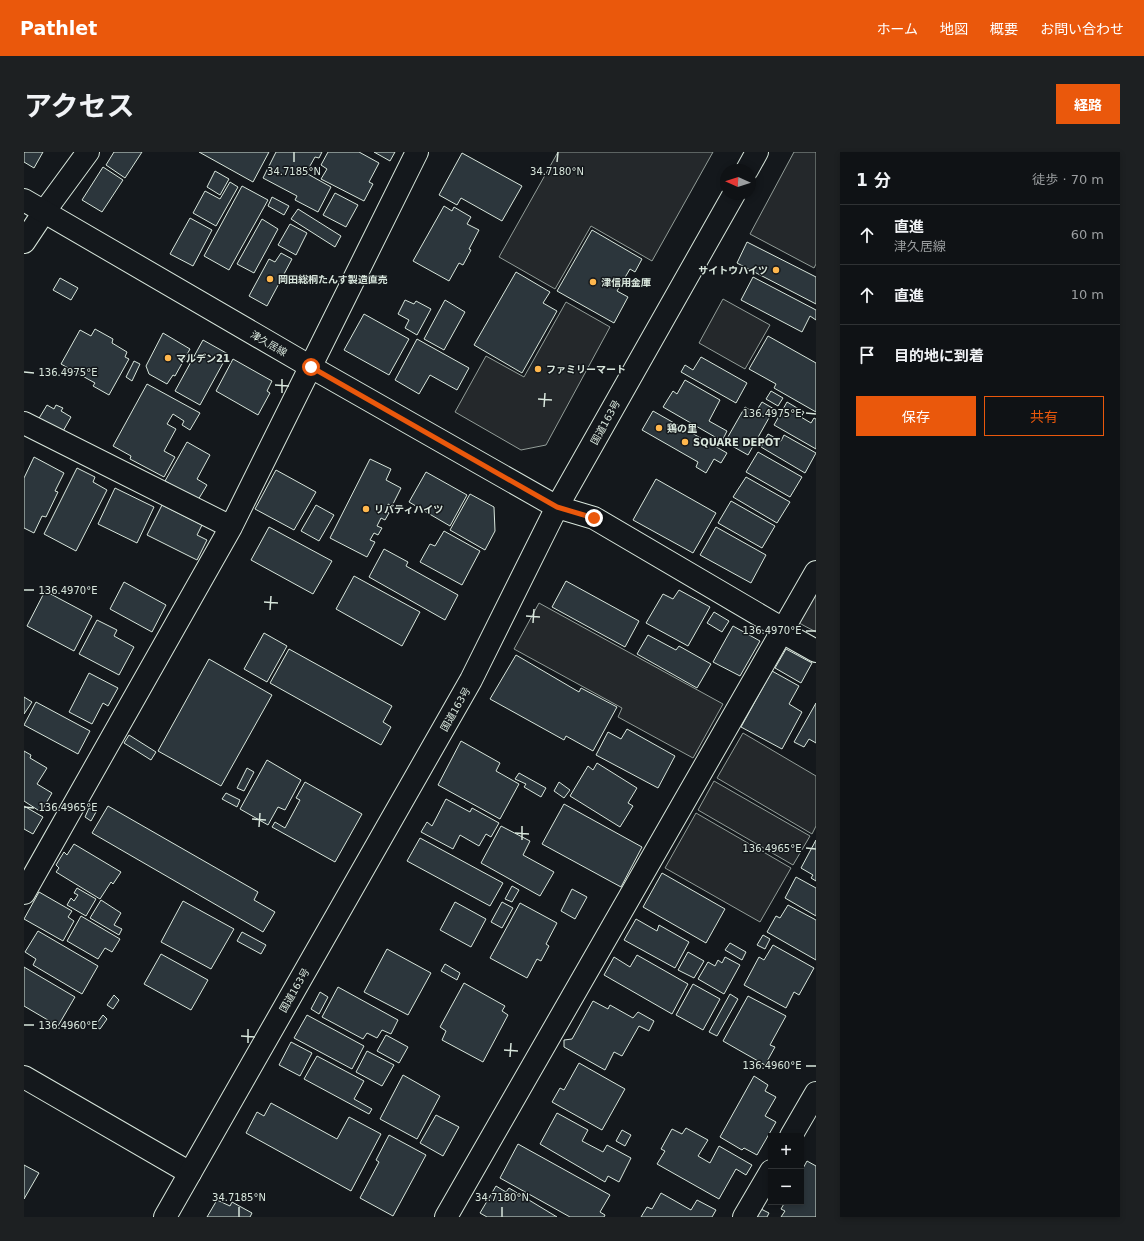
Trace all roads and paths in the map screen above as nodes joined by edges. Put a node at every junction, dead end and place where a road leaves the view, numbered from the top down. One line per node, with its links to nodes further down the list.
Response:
1 (88, 152): 7 (main road)
2 (417, 152): 9 (main road)
3 (757, 152): 4 (main road)
4 (750, 164)
5 (24, 200): 7 (main road, 津久居線)
6 (731, 200): 11 (main road, 国道163号)
7 (44, 212): 8 (main road); 9 (main road, 津久居線)
8 (24, 242)
9 (311, 367): 11 (main road, 津久居線); 12 (main road)
10 (24, 423): 12 (main road)
11 (557, 507): 14 (main road, 津久居線); 20 (main road, 国道163号)
12 (231, 527): 16 (main road)
13 (816, 572): 14 (main road)
14 (784, 629): 15 (main road, 津久居線); 23 (main road)
15 (816, 651)
16 (24, 893)
17 (24, 1077): 20 (main road)
18 (816, 1093): 19 (main road)
19 (793, 1133)
20 (190, 1173): 22 (main road, 国道163号)
21 (768, 1176): 24 (main road)
22 (165, 1217)
23 (446, 1217)
24 (744, 1217)

